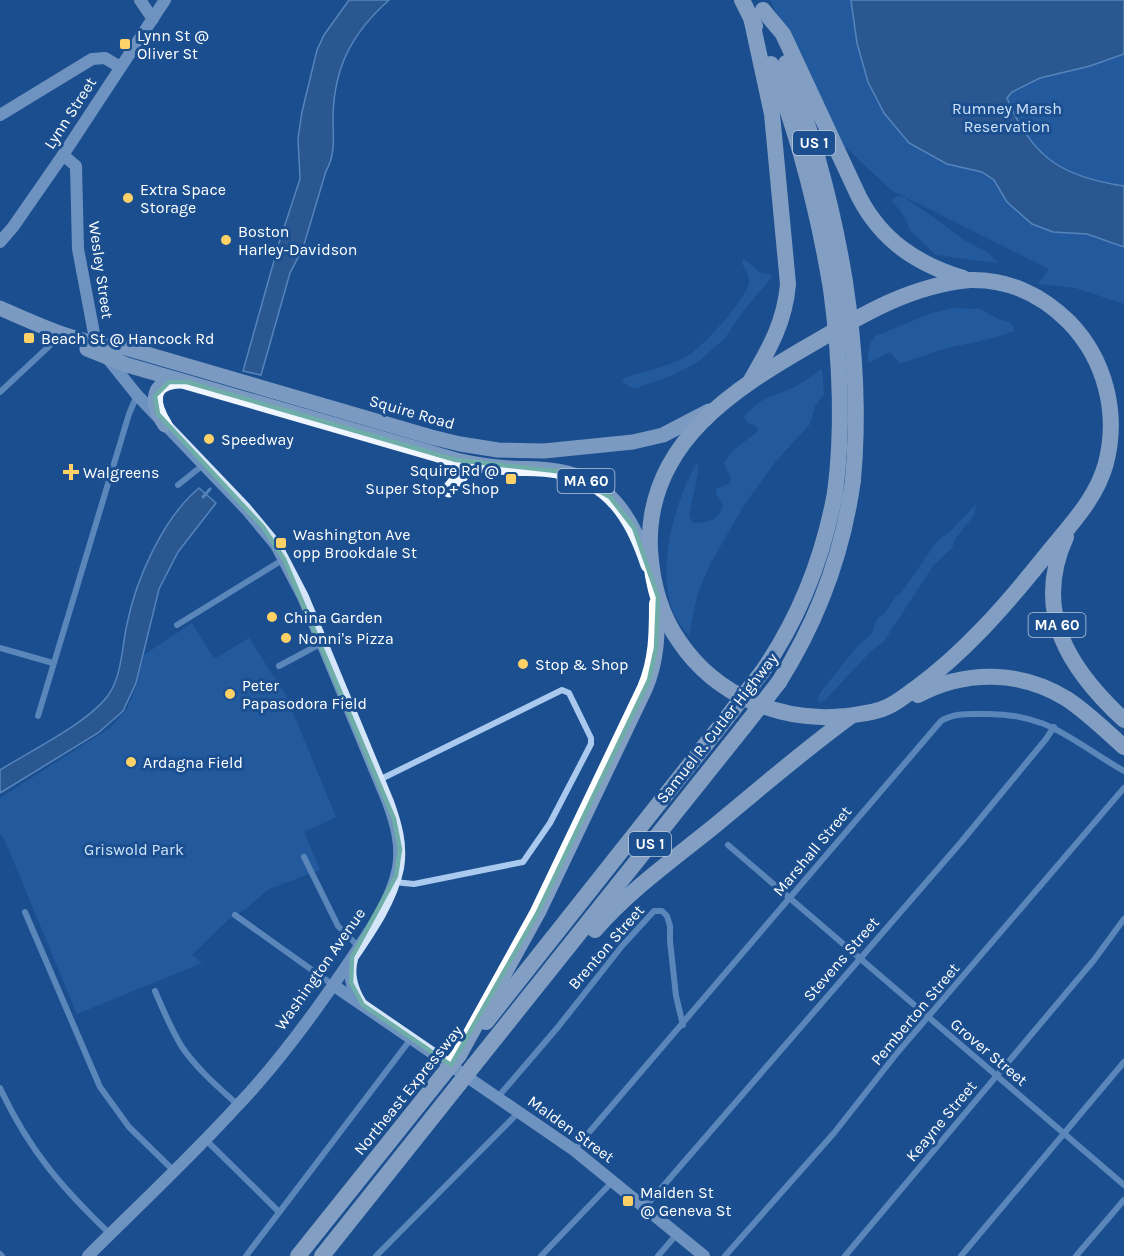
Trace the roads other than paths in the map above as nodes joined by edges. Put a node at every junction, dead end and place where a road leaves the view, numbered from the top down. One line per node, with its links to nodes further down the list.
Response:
1 (141, 0): 5 (street)
2 (165, 0): 5 (street, Lynn Street)
3 (742, 0): 4 (highway, Samuel R. Cutler Highway / US 1)
4 (757, 9): 10 (highway); 11 (highway, Samuel R. Cutler Highway / US 1); 16 (highway)
5 (153, 19): 6 (street, Lynn Street)
6 (120, 67): 7 (street); 8 (street, Lynn Street)
7 (0, 115)
8 (63, 155): 9 (street, Lynn Street); 14 (street, Wesley Street)
9 (0, 242)
10 (970, 280): 16 (highway, MA 60); 25 (highway, MA 60)
11 (838, 285): 49 (highway, Samuel R. Cutler Highway / US 1, bridge); 52 (highway, Samuel R. Cutler Highway / US 1, bridge)
12 (0, 308): 13 (main road, MA 60)
13 (61, 335): 14 (main road, MA 60); 17 (street)
14 (101, 350): 15 (main road, Squire Road / MA 60); 18 (street, Washington Avenue); 19 (main road, Squire Road / MA 60)
15 (187, 382): 20 (main road); 22 (main road, Squire Road / MA 60)
16 (748, 385): 19 (highway, MA 60)
17 (0, 392)
18 (137, 395): 20 (street, Washington Avenue); 31 (street)
19 (719, 406): 27 (highway)
20 (165, 425): 21 (street, Washington Avenue)
21 (203, 465): 23 (street); 26 (street, Washington Avenue)
22 (482, 465): 24 (main road); 27 (main road, Squire Road / MA 60)
23 (178, 485)
24 (448, 490)
25 (1080, 513): 33 (highway); 36 (highway, MA 60)
26 (284, 559): 28 (street); 29 (street, Washington Avenue)
27 (657, 593): 34 (highway, MA 60); 59 (highway)
28 (177, 625)
29 (322, 643): 32 (street); 40 (street, Washington Avenue)
30 (0, 648): 31 (street)
31 (53, 663): 35 (street)
32 (279, 666)
33 (889, 707): 34 (highway, MA 60); 38 (highway, MA 60)
34 (852, 715): 52 (highway)
35 (38, 716)
36 (1124, 720)
37 (1054, 727): 39 (street, Marshall Street); 45 (street, Marshall Street); 51 (street, Stevens Street)
38 (1124, 747)
39 (1124, 771)
40 (379, 780): 44 (street, Washington Avenue); 44 (street)
41 (1124, 788): 56 (street, Pemberton Street)
42 (728, 845): 45 (street, Grover Street)
43 (304, 857): 50 (street)
44 (394, 882): 50 (street, Washington Avenue)
45 (789, 899): 51 (street, Grover Street); 57 (street, Marshall Street)
46 (25, 912): 69 (street)
47 (234, 915): 53 (street, Malden Street)
48 (1124, 919): 61 (street, Keayne Street)
49 (545, 947): 59 (highway, Northeast Expressway / US 1)
50 (356, 952): 53 (street, Washington Avenue); 55 (street)
51 (860, 958): 56 (street, Grover Street); 73 (street, Stevens Street)
52 (557, 961): 80 (highway, US 1, bridge)
53 (333, 985): 55 (street, Malden Street); 64 (street, Washington Avenue)
54 (155, 991): 64 (street)
55 (363, 1005): 58 (street, Malden Street)
56 (928, 1018): 61 (street, Grover Street); 85 (street, Pemberton Street)
57 (683, 1025): 63 (street, Brenton Street); 68 (street, Marshall Street)
58 (409, 1041): 63 (street, Malden Street); 74 (street)
59 (459, 1055): 79 (highway, Northeast Expressway / US 1, bridge)
60 (1124, 1062): 66 (street)
61 (996, 1076): 66 (street, Grover Street); 86 (street, Keayne Street)
62 (0, 1088): 76 (street)
63 (498, 1097): 65 (street, Malden Street)
64 (238, 1105): 67 (street, Washington Avenue)
65 (519, 1112): 68 (street, Malden Street); 81 (street)
66 (1063, 1133): 71 (street, Grover Street); 87 (street)
67 (205, 1139): 69 (street, Washington Avenue); 74 (street)
68 (574, 1150): 70 (street, Malden Street)
69 (173, 1170): 76 (street, Washington Avenue)
70 (613, 1180): 73 (street, Malden Street); 82 (street)
71 (1124, 1185)
72 (1124, 1200): 88 (street)
73 (645, 1207): 75 (street, Malden Street)
74 (279, 1212): 78 (street)
75 (678, 1233): 83 (street); 84 (street, Malden Street)
76 (110, 1234): 77 (street, Washington Avenue)
77 (88, 1256)
78 (246, 1256)
79 (298, 1256)
80 (322, 1256)
81 (376, 1256)
82 (540, 1256)
83 (658, 1256)
84 (704, 1256)
85 (725, 1256)
86 (845, 1256)
87 (961, 1256)
88 (1077, 1256)

